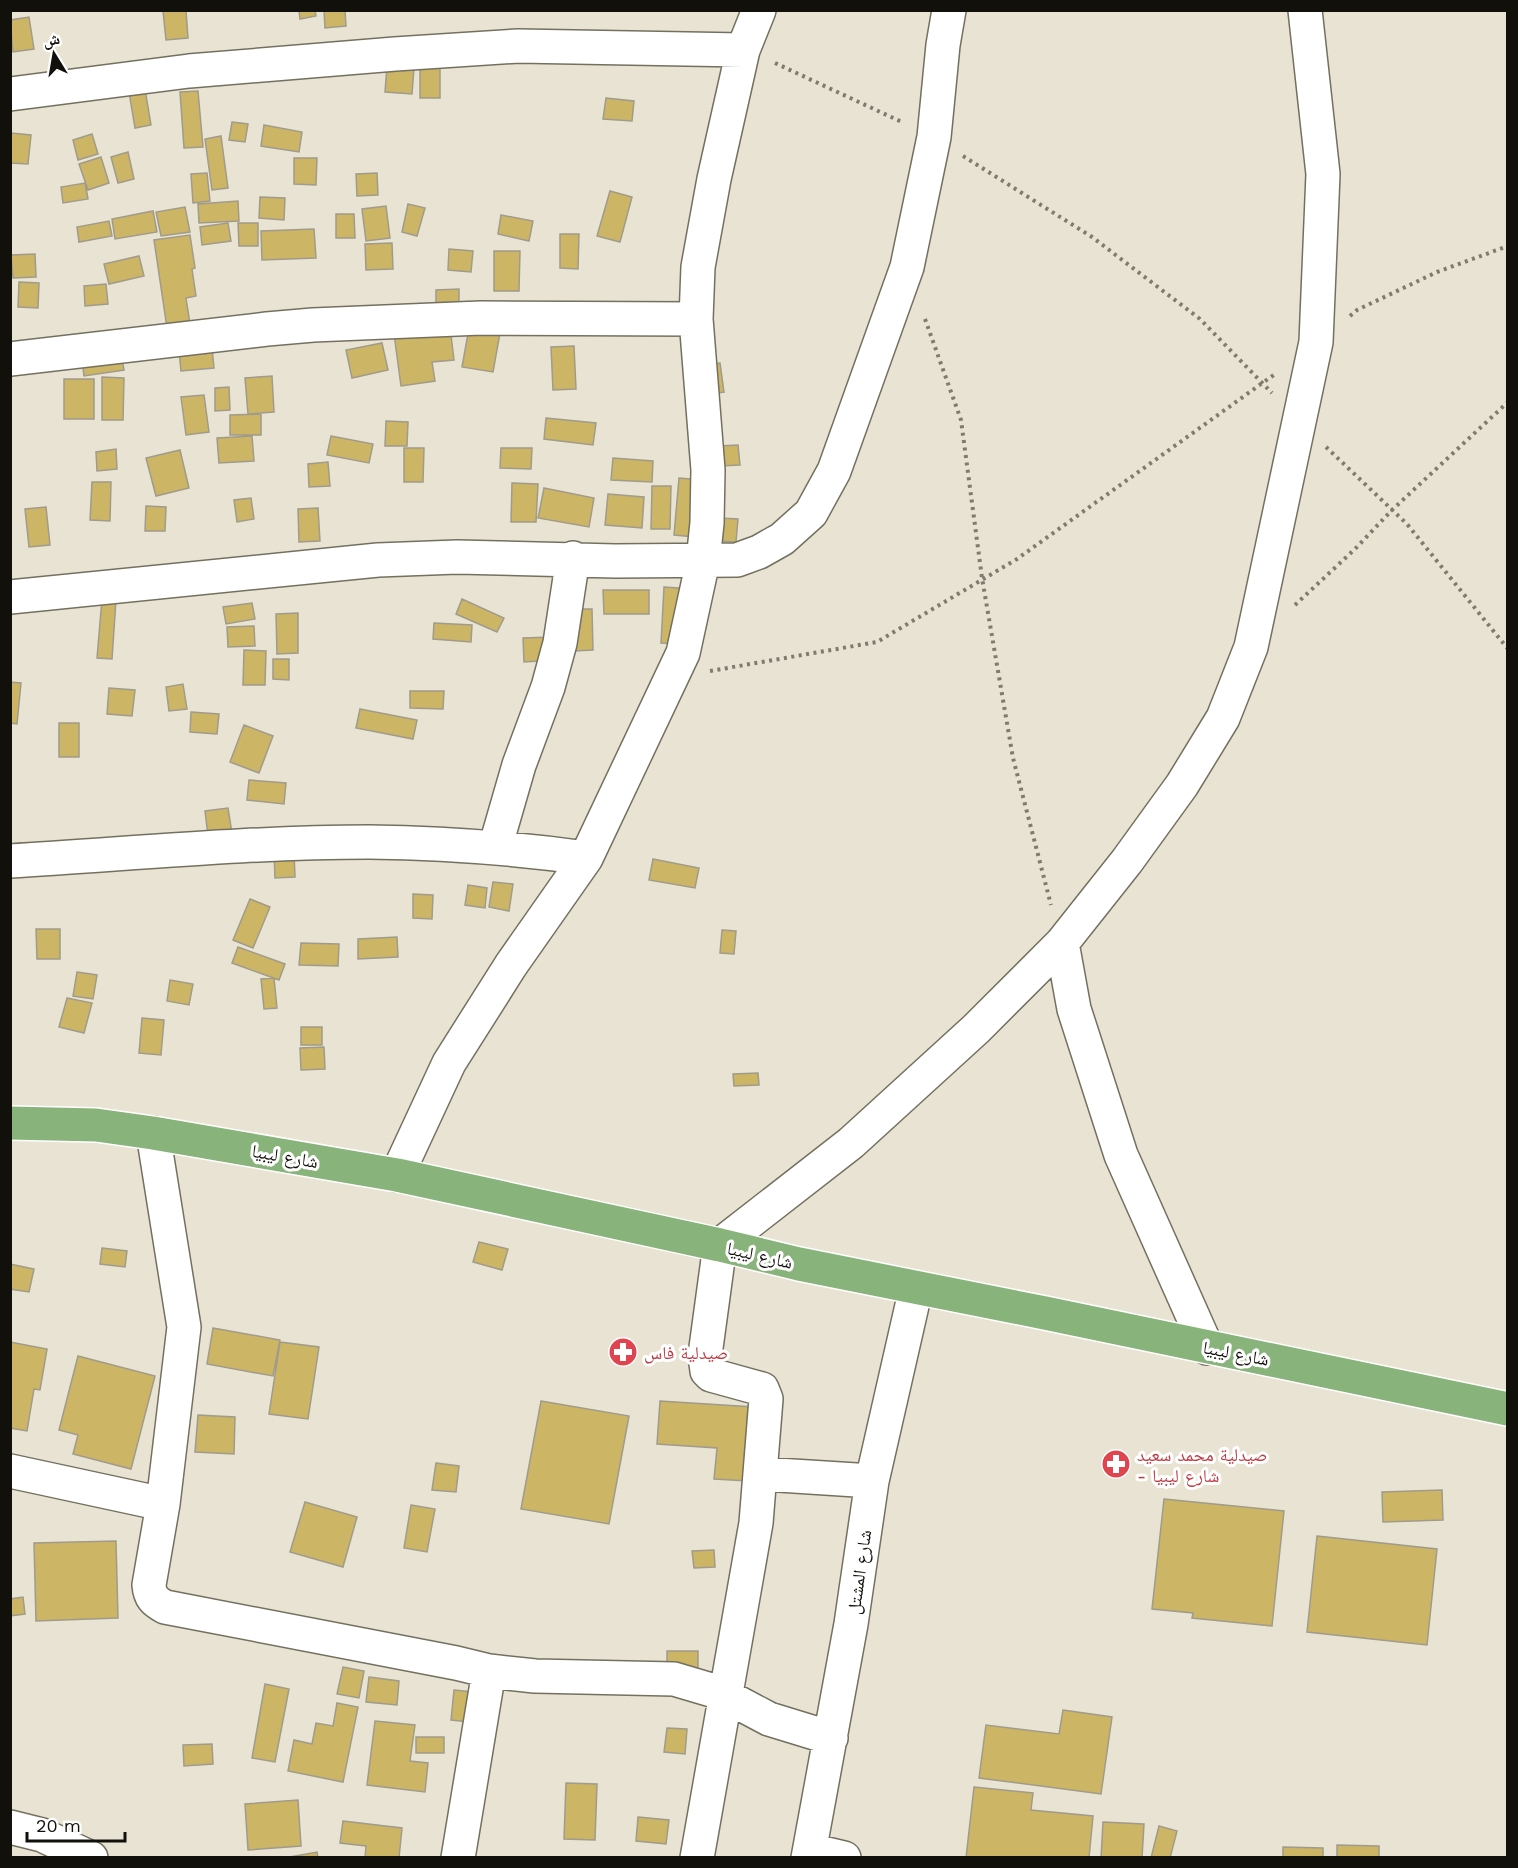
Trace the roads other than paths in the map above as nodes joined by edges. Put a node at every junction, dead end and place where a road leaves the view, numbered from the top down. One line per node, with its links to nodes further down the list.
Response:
1 (759, 10): 6 (street)
2 (935, 10): 5 (street)
3 (949, 10): 5 (street)
4 (1305, 10): 16 (street)
5 (943, 45): 11 (street)
6 (743, 50): 7 (street); 8 (street)
7 (10, 94)
8 (696, 319): 9 (street); 11 (street)
9 (10, 359)
10 (573, 558): 11 (street); 12 (street); 13 (street)
11 (704, 561): 14 (street)
12 (10, 597)
13 (495, 848): 14 (street); 15 (street)
14 (586, 858): 19 (street)
15 (10, 861)
16 (1062, 943): 20 (street); 22 (street)
17 (10, 1123): 18 (highway, شارع ليبيا)
18 (153, 1132): 19 (highway, شارع ليبيا); 27 (street)
19 (397, 1175): 20 (highway, شارع ليبيا)
20 (720, 1245): 21 (highway, شارع ليبيا); 25 (street)
21 (916, 1288): 22 (highway, شارع ليبيا); 26 (street, شارع المشتل)
22 (1207, 1348): 23 (highway, شارع ليبيا)
23 (1508, 1409)
24 (10, 1471): 27 (street)
25 (761, 1474): 26 (street); 29 (street)
26 (872, 1481): 30 (street, شارع المشتل)
27 (163, 1504): 28 (street)
28 (489, 1671): 29 (street); 34 (street)
29 (726, 1696): 30 (street); 35 (street)
30 (831, 1738): 32 (street, شارع المشتل)
31 (10, 1827): 33 (street)
32 (809, 1854): 36 (street)
33 (91, 1857)
34 (458, 1857)
35 (697, 1857)
36 (844, 1857)

